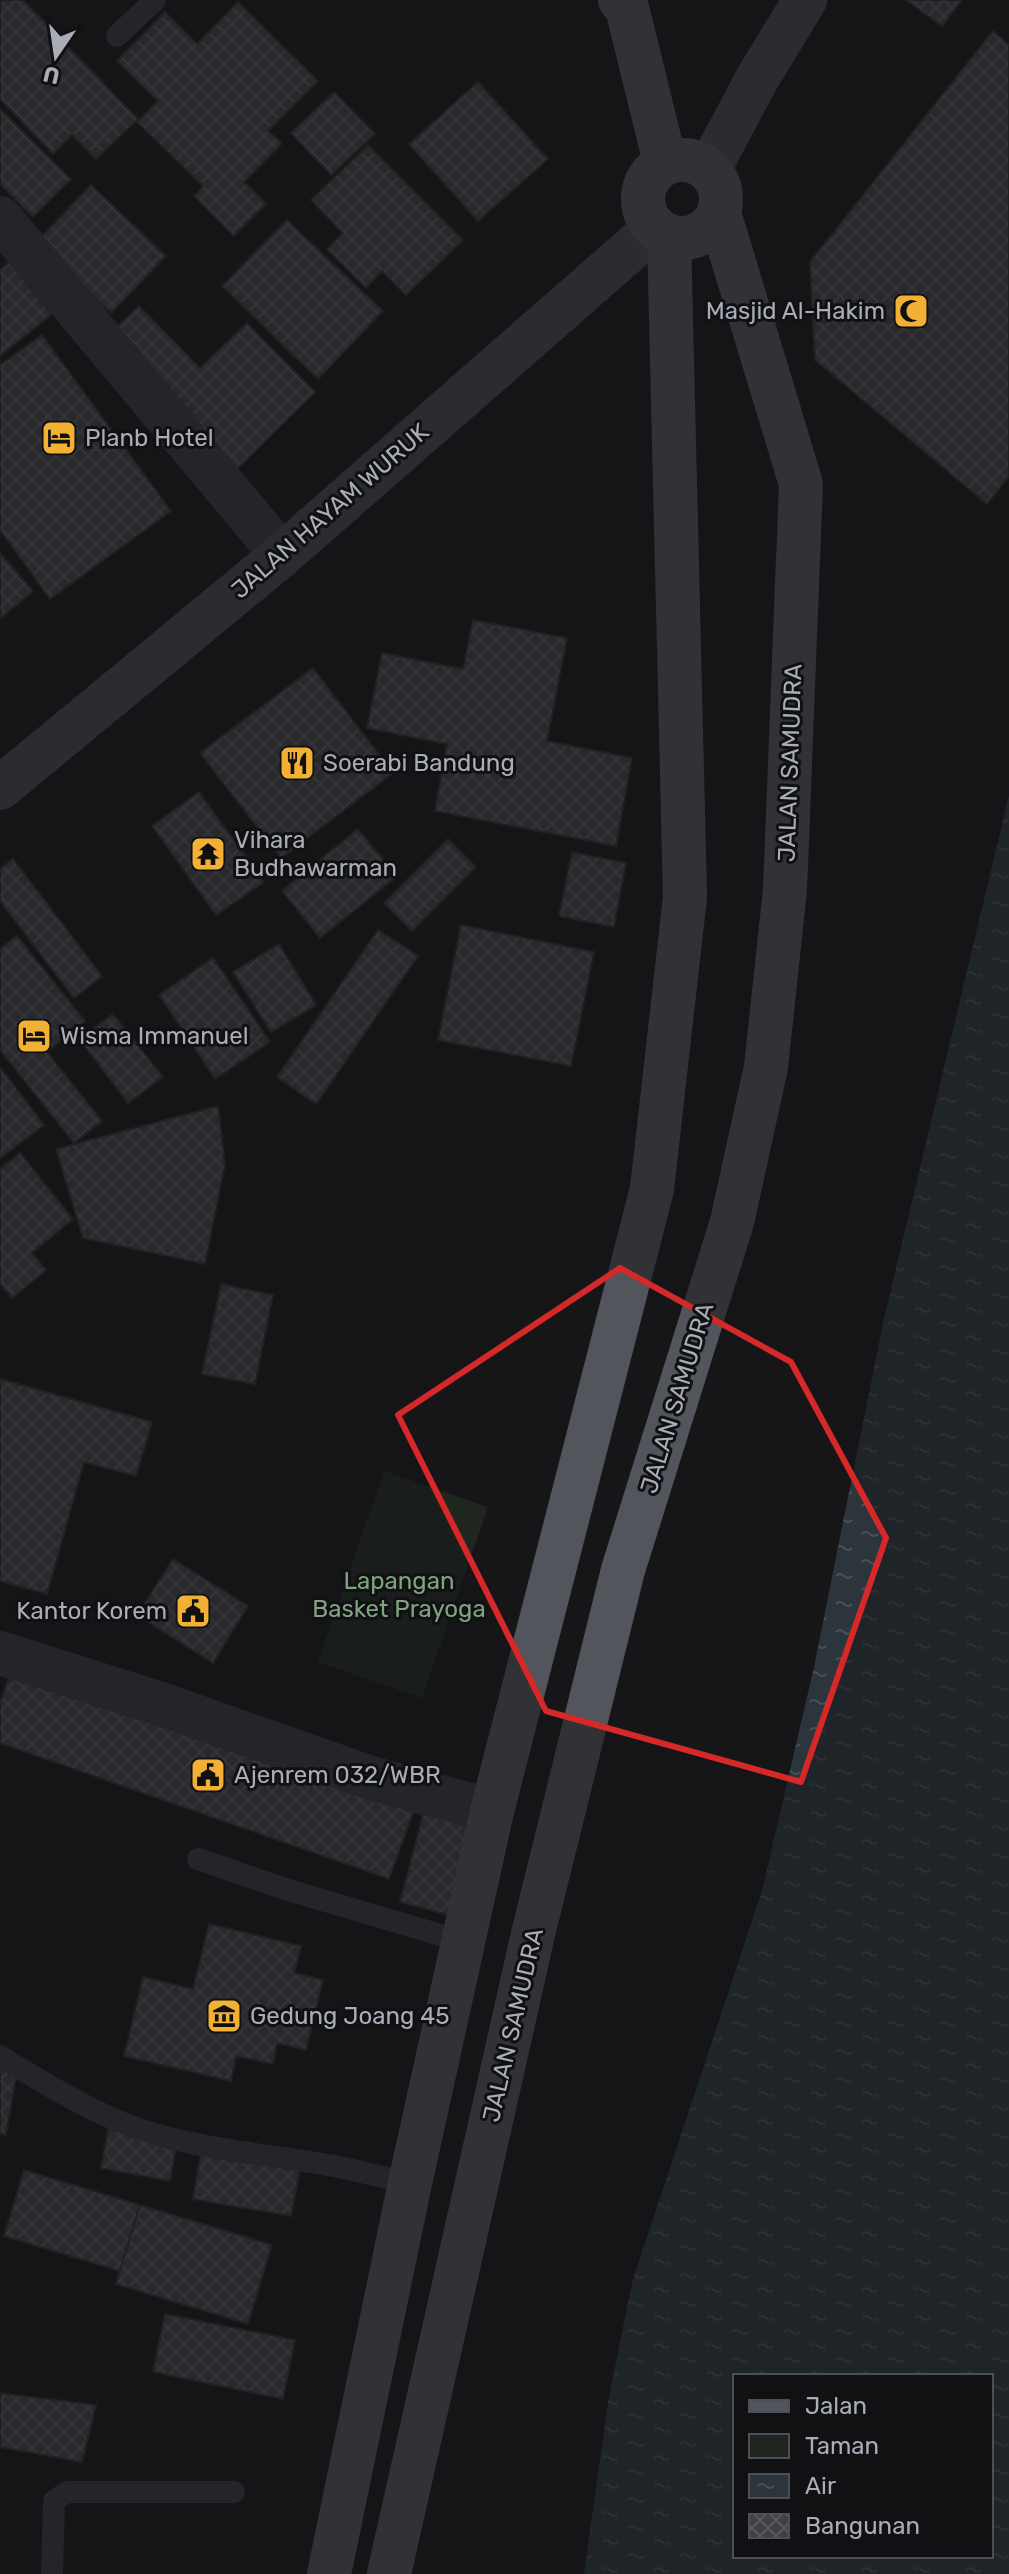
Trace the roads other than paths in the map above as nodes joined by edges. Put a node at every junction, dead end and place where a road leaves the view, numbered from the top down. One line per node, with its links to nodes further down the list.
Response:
1 (155, 0): 4 (lane)
2 (620, 0): 5 (main road)
3 (805, 0): 6 (main road)
4 (117, 36)
5 (665, 162): 6 (main road); 9 (main road)
6 (709, 169): 7 (main road)
7 (719, 213): 9 (main road); 21 (main road, JALAN SAMUDRA)
8 (0, 218): 10 (street)
9 (662, 232): 10 (main road, JALAN HAYAM WURUK); 13 (main road)
10 (282, 555): 11 (main road, JALAN HAYAM WURUK)
11 (0, 788)
12 (0, 1653): 13 (street)
13 (492, 1811): 15 (main road)
14 (198, 1859): 15 (lane)
15 (464, 1942): 17 (main road)
16 (0, 2056): 17 (lane)
17 (410, 2183): 20 (main road)
18 (234, 2492): 19 (lane)
19 (52, 2574)
20 (329, 2574)
21 (389, 2574)

